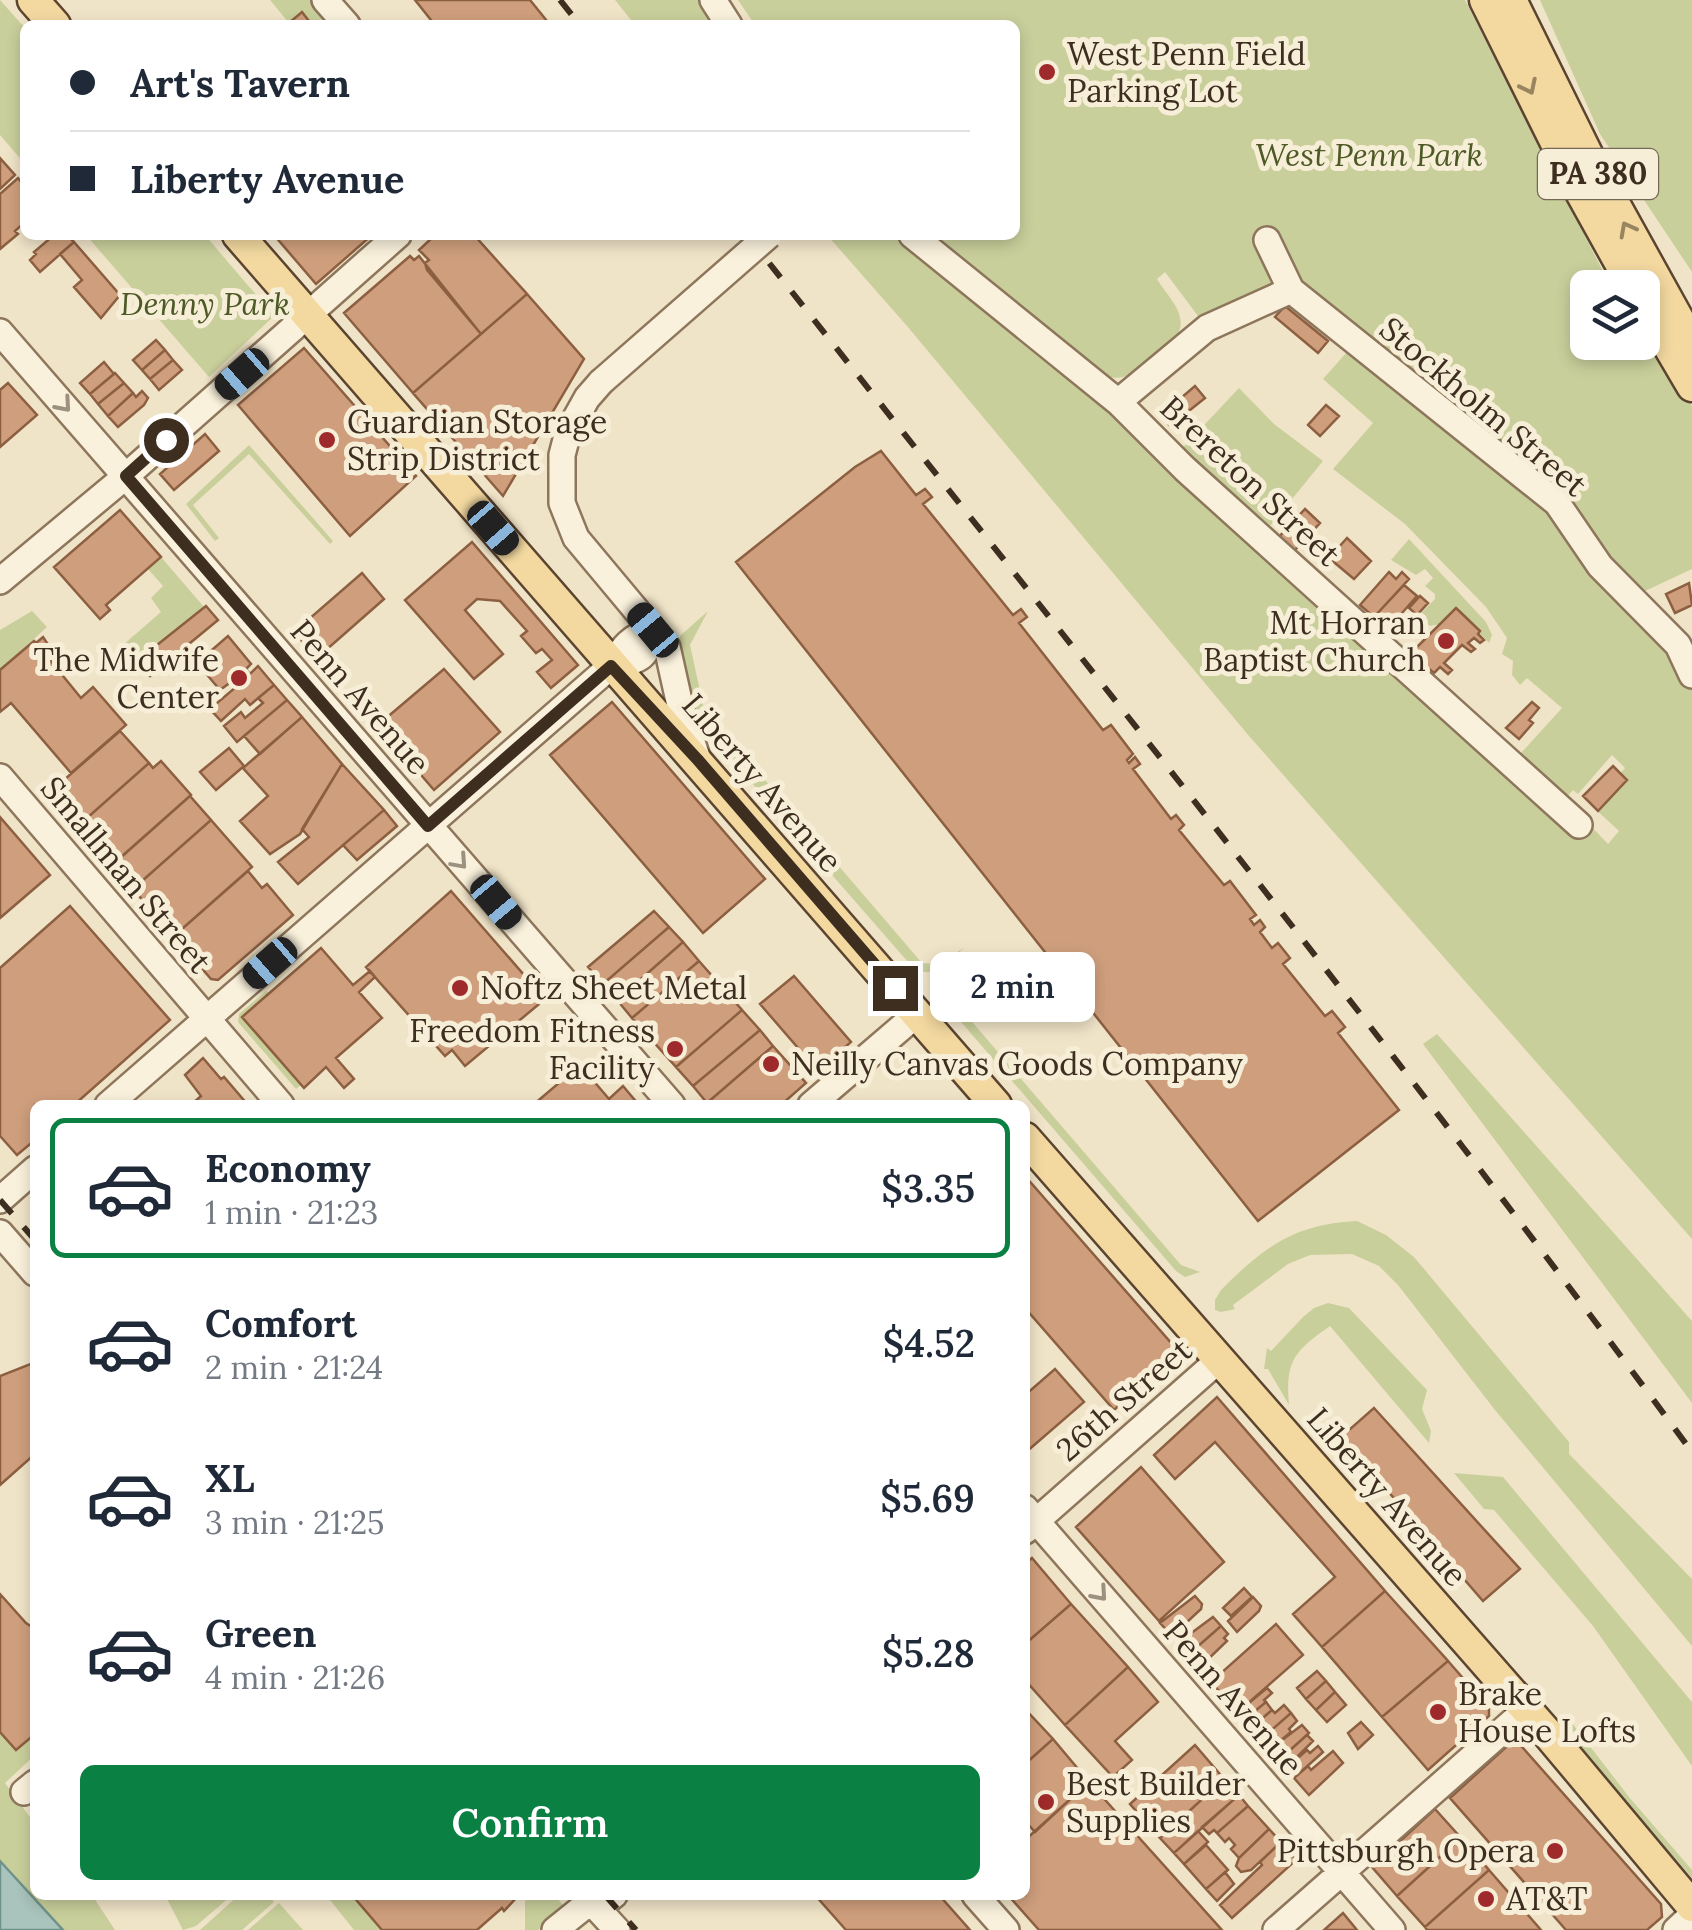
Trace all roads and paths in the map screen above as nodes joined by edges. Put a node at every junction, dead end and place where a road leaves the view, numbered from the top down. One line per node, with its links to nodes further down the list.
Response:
1 (34, 0): 5 (main road)
2 (325, 0): 6 (street)
3 (1485, 0): 12 (main road, PA 380, one-way to 12)
4 (1511, 0): 17 (main road, PA 380, one-way to 4)
5 (51, 20)
6 (342, 20)
7 (242, 240): 14 (main road, Liberty Avenue)
8 (392, 240): 14 (street)
9 (763, 240): 22 (street, bridge)
10 (918, 240): 19 (street, Brereton Street)
11 (1267, 240): 13 (street, Stockholm Street)
12 (1624, 270)
13 (1291, 290): 19 (street); 24 (street, Stockholm Street)
14 (308, 316): 20 (street); 23 (main road, Liberty Avenue)
15 (0, 332): 20 (street, Penn Avenue, one-way to 20)
16 (1660, 332): 18 (main road)
17 (1692, 344)
18 (1692, 386)
19 (1118, 402): 27 (street, Brereton Street)
20 (126, 476): 21 (street); 28 (street, Penn Avenue)
21 (0, 581)
22 (653, 630): 23 (street); 25 (street)
23 (611, 666): 25 (main road, Liberty Avenue); 28 (street)
24 (1692, 674)
25 (698, 760): 29 (main road, Liberty Avenue)
26 (0, 777): 30 (street, Smallman Street)
27 (1579, 825)
28 (428, 826): 30 (street); 33 (street, Penn Avenue, one-way to 33)
29 (917, 1014): 34 (street); 35 (main road, Liberty Avenue)
30 (206, 1019): 31 (street); 32 (street, Smallman Street)
31 (114, 1100)
32 (276, 1100)
33 (668, 1100)
34 (818, 1100)
35 (992, 1100)
36 (1030, 1144): 41 (main road, Liberty Avenue)
37 (30, 1173): 38 (street)
38 (0, 1200)
39 (0, 1233): 40 (street)
40 (30, 1267)
41 (1220, 1359): 42 (street, 26th Street); 44 (main road, Liberty Avenue)
42 (1030, 1519)
43 (1030, 1521): 45 (street, Penn Avenue, one-way to 45)
44 (1526, 1710): 45 (street); 49 (main road, Liberty Avenue)
45 (1342, 1872): 54 (street); 55 (street, Penn Avenue)
46 (593, 1900): 51 (street)
47 (599, 1900): 52 (street)
48 (980, 1900): 53 (street)
49 (1692, 1906)
50 (1692, 1916): 56 (street)
51 (554, 1930)
52 (617, 1930)
53 (1006, 1930)
54 (1276, 1930)
55 (1392, 1930)
56 (1676, 1930)

